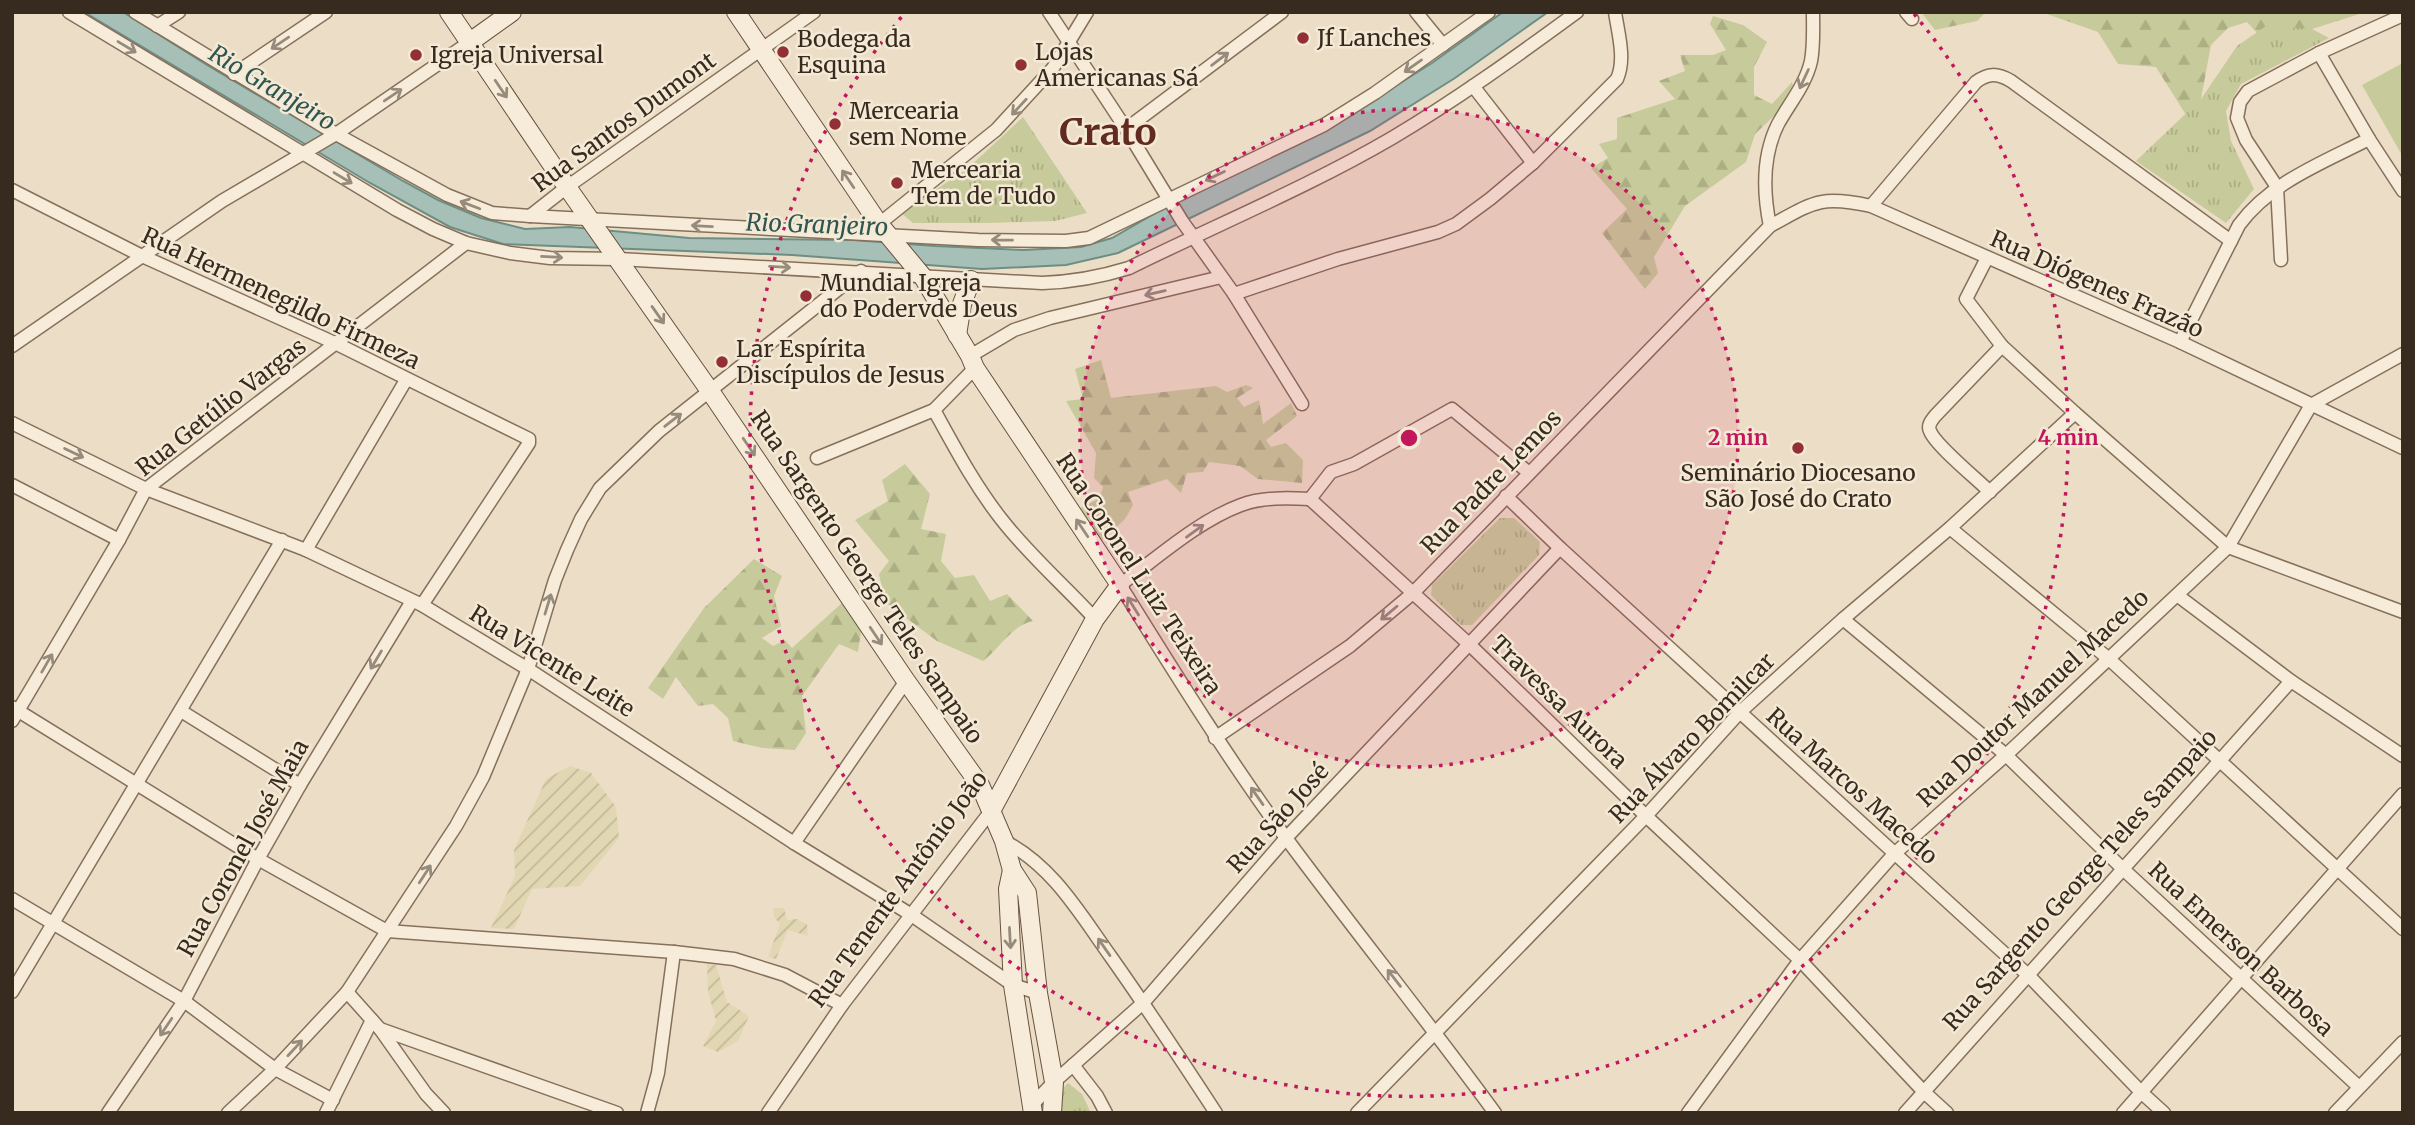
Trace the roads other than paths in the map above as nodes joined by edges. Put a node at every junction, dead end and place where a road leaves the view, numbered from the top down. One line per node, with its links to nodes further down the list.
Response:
1 (69, 12): 29 (street, one-way to 29)
2 (135, 12): 18 (street, Rua Santos Dumont)
3 (179, 12): 18 (street)
4 (326, 12): 24 (street, one-way to 24)
5 (449, 12): 19 (main road, Rua Sargento George Teles Sampaio)
6 (512, 12): 19 (main road)
7 (736, 12): 22 (main road, Rua Coronel Luiz Teixeira)
8 (814, 12): 22 (street, Rua Santos Dumont)
9 (1049, 12): 20 (street)
10 (1087, 12): 20 (street)
11 (1282, 12): 26 (street, one-way to 11)
12 (1416, 12): 21 (street)
13 (1489, 12): 21 (street)
14 (1577, 12): 25 (street)
15 (1615, 12): 30 (street)
16 (1813, 12): 39 (street, one-way to 39)
17 (2403, 15): 23 (street)
18 (157, 26): 24 (street, Rua Santos Dumont)
19 (470, 42): 27 (street, one-way to 19); 31 (main road, Rua Sargento George Teles Sampaio, one-way to 31)
20 (1068, 42): 26 (street); 40 (street, one-way to 40)
21 (1443, 45): 35 (street, one-way to 35)
22 (762, 50): 31 (street, Rua Santos Dumont); 40 (main road, Rua Coronel Luiz Teixeira, one-way to 22)
23 (2319, 52): 28 (street); 32 (street)
24 (234, 74): 27 (street, Rua Santos Dumont)
25 (1473, 86): 30 (street); 41 (street)
26 (1126, 129): 35 (street)
27 (334, 135): 29 (street); 37 (street, Rua Santos Dumont, one-way to 27)
28 (2369, 139): 32 (street); 34 (street)
29 (306, 152): 43 (street, one-way to 43); 44 (street)
30 (1533, 163): 52 (street)
31 (567, 187): 37 (street, Rua Santos Dumont); 38 (main road, Rua Sargento George Teles Sampaio)
32 (2277, 187): 42 (street); 47 (street)
33 (12, 190): 44 (street, Rua Hermenegildo Firmeza)
34 (2403, 191)
35 (1168, 199): 40 (street, one-way to 40); 41 (street)
36 (1871, 206): 39 (street, Rua Diógenes Frazão); 42 (street); 45 (street, Rua Diógenes Frazão)
37 (530, 216): 38 (street)
38 (592, 220): 40 (street, one-way to 38); 46 (main road, Rua Sargento George Teles Sampaio)
39 (1770, 226): 70 (street, Rua Padre Lemos)
40 (883, 230): 49 (main road, Rua Coronel Luiz Teixeira)
41 (1193, 236): 50 (street); 51 (street)
42 (2231, 241): 54 (street)
43 (466, 243): 46 (street, one-way to 46); 55 (street, Rua Getúlio Vargas)
44 (142, 256): 55 (street, Rua Hermenegildo Firmeza); 56 (street)
45 (1987, 258): 54 (street, Rua Diógenes Frazão); 57 (street)
46 (619, 259): 48 (street, one-way to 48); 61 (main road, Rua Sargento George Teles Sampaio, one-way to 61)
47 (2281, 260)
48 (861, 271): 49 (street); 61 (street)
49 (923, 277): 51 (street); 53 (main road, Rua Coronel Luiz Teixeira)
50 (1222, 277): 52 (street); 59 (street, one-way to 59)
51 (971, 280): 53 (main road)
52 (1234, 294): 62 (street)
53 (957, 335): 59 (main road, Rua Coronel Luiz Teixeira)
54 (2180, 342): 63 (street, Rua Diógenes Frazão)
55 (337, 344): 60 (street, Rua Hermenegildo Firmeza); 72 (street, Rua Getúlio Vargas)
56 (12, 346)
57 (2002, 346): 65 (street); 73 (street)
58 (2403, 354): 63 (street)
59 (972, 362): 64 (street); 82 (main road, Rua Coronel Luiz Teixeira, one-way to 59)
60 (406, 380): 67 (street, Rua Hermenegildo Firmeza); 81 (street)
61 (710, 391): 91 (street, one-way to 61); 92 (main road, Rua Sargento George Teles Sampaio, one-way to 92)
62 (1302, 404)
63 (2311, 405): 68 (street, Rua Diógenes Frazão); 79 (street, Rua Doutor Manuel Macedo)
64 (934, 410): 69 (street); 87 (street)
65 (2075, 413): 73 (street, Rua Álvaro Bomilcar); 79 (street)
66 (12, 423): 72 (street, Rua Vicente Leite, one-way to 72)
67 (529, 443): 85 (street, Rua Coronel José Maia)
68 (2403, 448)
69 (817, 458)
70 (1528, 472): 74 (street, Rua Padre Lemos); 75 (street)
71 (12, 485): 77 (street)
72 (146, 489): 77 (street, Rua Getúlio Vargas); 78 (street, Rua Vicente Leite)
73 (1990, 492): 76 (street, Rua Álvaro Bomilcar)
74 (1506, 496): 80 (street, Rua Marcos Macedo); 83 (street, Rua Padre Lemos)
75 (1310, 499): 82 (street, Rua Tenente Antônio João, one-way to 75); 83 (street, Travessa Aurora)
76 (1950, 528): 88 (street, Rua Álvaro Bomilcar); 90 (street)
77 (119, 540): 96 (street, Rua Getúlio Vargas, one-way to 77)
78 (282, 540): 81 (street, Rua Vicente Leite); 94 (street)
79 (2228, 547): 84 (street, Rua Doutor Manuel Macedo); 86 (street)
80 (1560, 548): 89 (street, Rua São José); 95 (street, Rua Marcos Macedo)
81 (306, 550): 85 (street, Rua Vicente Leite)
82 (1119, 585): 87 (main road, Rua Tenente Antônio João); 97 (street, Rua Coronel Luiz Teixeira, one-way to 82)
83 (1413, 593): 89 (street, Travessa Aurora); 97 (street, Rua Padre Lemos, one-way to 97)
84 (2177, 595): 90 (street, Rua Doutor Manuel Macedo); 93 (street)
85 (417, 603): 91 (street, Rua Vicente Leite); 102 (street, Rua Coronel José Maia, one-way to 102)
86 (2403, 612)
87 (1095, 619): 104 (main road, Rua Tenente Antônio João)
88 (1843, 619): 95 (street, Rua Álvaro Bomilcar); 98 (street, Rua Emerson Barbosa)
89 (1471, 645): 105 (street, Travessa Aurora); 106 (street, Rua São José)
90 (2109, 659): 98 (street, Rua Doutor Manuel Macedo); 100 (street)
91 (528, 669): 108 (street, Rua Vicente Leite); 118 (street, one-way to 91)
92 (906, 681): 104 (main road, Rua Sargento George Teles Sampaio); 108 (street)
93 (2291, 681): 99 (street); 100 (street, Rua Sargento George Teles Sampaio)
94 (181, 711): 101 (street); 102 (street)
95 (1740, 712): 105 (street, Rua Álvaro Bomilcar); 109 (street, Rua Marcos Macedo)
96 (14, 713): 101 (street)
97 (1215, 738): 106 (street, Rua Coronel Luiz Teixeira, one-way to 97)
98 (2006, 755): 109 (street, Rua Doutor Manuel Macedo); 111 (street, Rua Emerson Barbosa)
99 (2403, 756)
100 (2218, 761): 111 (street, Rua Sargento George Teles Sampaio); 113 (street)
101 (138, 784): 110 (street); 116 (street)
102 (300, 785): 110 (street, Rua Coronel José Maia)
103 (2403, 794): 113 (street)
104 (991, 811): 107 (main road, Rua Sargento George Teles Sampaio); 115 (street, Rua Tenente Antônio João)
105 (1646, 816): 120 (street, Travessa Aurora); 131 (street, Rua Álvaro Bomilcar)
106 (1286, 838): 128 (street, Rua São José); 131 (street, Rua Coronel Luiz Teixeira, one-way to 106)
107 (1004, 841): 112 (main road, Rua Sargento George Teles Sampaio); 128 (street, one-way to 107)
108 (794, 843): 115 (street, Rua Vicente Leite)
109 (1894, 854): 120 (street, Rua Doutor Manuel Macedo); 121 (street, Rua Marcos Macedo)
110 (258, 859): 118 (street); 127 (street, Rua Coronel José Maia)
111 (2123, 869): 121 (street, Rua Sargento George Teles Sampaio); 122 (street, Rua Emerson Barbosa)
112 (1012, 870): 123 (main road, one-way to 123); 126 (main road)
113 (2336, 870): 117 (street); 122 (street)
114 (12, 899): 116 (street)
115 (910, 914): 123 (street, Rua Vicente Leite); 129 (street, Rua Tenente Antônio João)
116 (54, 924): 124 (street); 127 (street)
117 (2403, 929)
118 (387, 931): 119 (street); 125 (street)
119 (674, 952): 129 (street); 146 (street)
120 (1800, 960): 137 (street, Travessa Aurora); 153 (street, Rua Doutor Manuel Macedo)
121 (2028, 975): 137 (street, Rua Sargento George Teles Sampaio); 138 (street, Rua Marcos Macedo)
122 (2241, 976): 136 (street, Rua Emerson Barbosa); 138 (street)
123 (1013, 985): 126 (street, Rua Vicente Leite); 140 (main road)
124 (12, 992)
125 (347, 992): 130 (street); 134 (street, one-way to 125)
126 (1038, 993): 135 (main road)
127 (184, 1001): 134 (street); 141 (street, Rua Coronel José Maia, one-way to 141)
128 (1143, 1003): 133 (street, Rua São José); 150 (street)
129 (842, 1005): 147 (street, Rua Tenente Antônio João)
130 (376, 1025): 139 (street); 144 (street); 145 (street)
131 (1436, 1032): 151 (street, Rua Álvaro Bomilcar); 152 (street, Rua Coronel Luiz Teixeira)
132 (2403, 1042): 136 (street)
133 (1073, 1065): 135 (street, Rua São José); 149 (street)
134 (275, 1069): 139 (street); 142 (street)
135 (1055, 1082): 140 (street, Rua São José); 148 (main road)
136 (2359, 1087): 158 (street)
137 (1924, 1092): 154 (street, Rua Sargento George Teles Sampaio); 155 (street, Travessa Aurora)
138 (2142, 1093): 156 (street); 157 (street, Rua Marcos Macedo)
139 (333, 1100): 143 (street)
140 (1030, 1110)
141 (108, 1113)
142 (229, 1113)
143 (326, 1113)
144 (444, 1113)
145 (617, 1113)
146 (647, 1113)
147 (768, 1113)
148 (1052, 1113)
149 (1106, 1113)
150 (1216, 1113)
151 (1357, 1113)
152 (1495, 1113)
153 (1688, 1113)
154 (1905, 1113)
155 (1947, 1113)
156 (2123, 1113)
157 (2164, 1113)
158 (2335, 1113)

